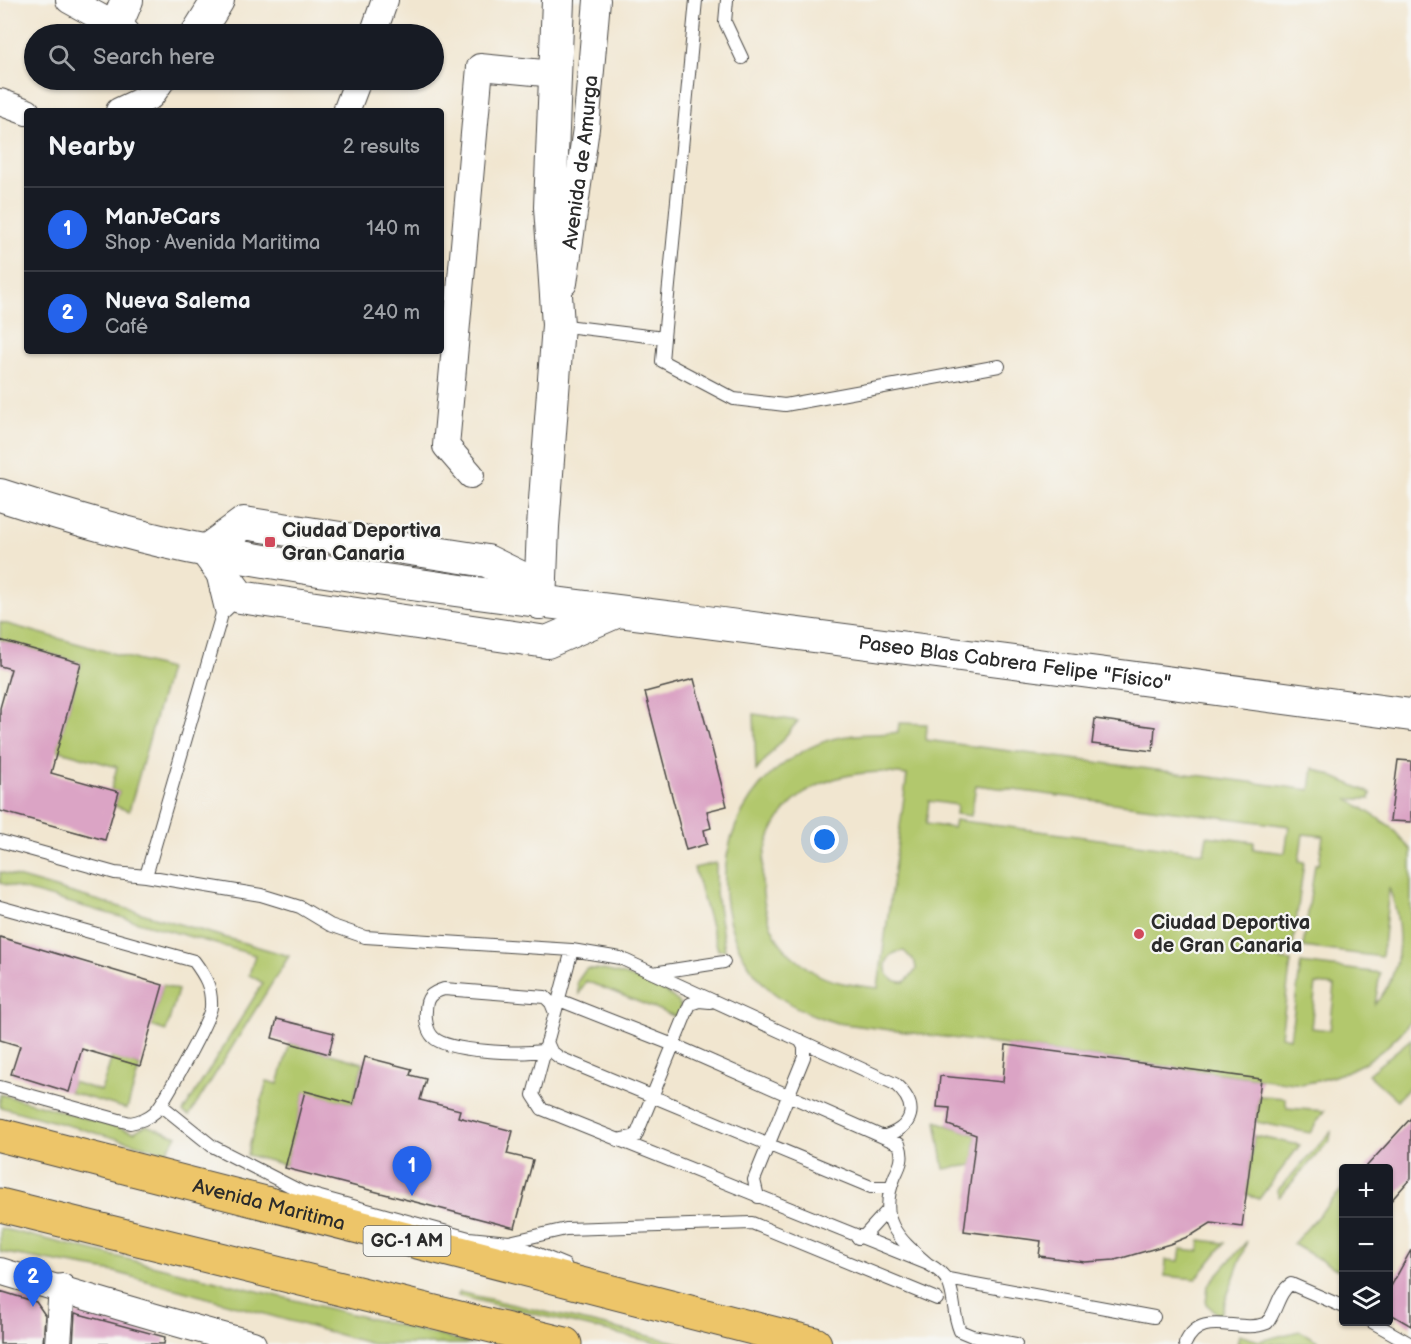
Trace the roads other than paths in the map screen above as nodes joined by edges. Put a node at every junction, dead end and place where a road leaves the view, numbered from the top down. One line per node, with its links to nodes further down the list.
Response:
1 (69, 0): 8 (street)
2 (218, 0): 9 (street)
3 (386, 0): 10 (street)
4 (558, 0): 12 (street, Avenida de Amurga)
5 (597, 0): 20 (street, Avenida de Amurga)
6 (696, 0): 22 (lane)
7 (727, 0): 11 (lane)
8 (122, 20)
9 (203, 24)
10 (377, 24)
11 (742, 58)
12 (555, 74): 19 (street, Avenida de Amurga); 24 (street)
13 (155, 90): 16 (street)
14 (354, 90): 17 (street)
15 (0, 102): 18 (street)
16 (125, 108)
17 (348, 108)
18 (24, 111)
19 (552, 122): 20 (lane); 21 (street, Avenida de Amurga)
20 (586, 128): 21 (street, Avenida de Amurga)
21 (558, 325): 22 (lane); 26 (street, Avenida de Amurga)
22 (664, 338): 23 (lane)
23 (999, 366)
24 (471, 475)
25 (0, 495): 27 (street, Paseo Blas Cabrera Felipe "Físico")
26 (543, 527): 28 (street); 29 (street, Avenida de Amurga)
27 (206, 551): 28 (street); 29 (street, Paseo Blas Cabrera Felipe "Físico"); 30 (street)
28 (487, 561): 29 (street)
29 (540, 603): 31 (street, Paseo Blas Cabrera Felipe "Físico"); 32 (street)
30 (231, 606): 32 (street); 35 (lane)
31 (618, 611): 32 (street); 33 (street, Paseo Blas Cabrera Felipe "Físico")
32 (485, 633)
33 (1411, 715)
34 (0, 841): 35 (lane)
35 (146, 876): 37 (lane)
36 (0, 907): 51 (lane)
37 (572, 950): 39 (lane); 40 (lane); 41 (lane); 43 (lane)
38 (724, 963): 39 (lane)
39 (652, 973): 42 (lane)
40 (545, 998): 44 (lane); 46 (lane)
41 (559, 999): 43 (lane); 44 (lane)
42 (717, 1003): 45 (lane); 47 (lane)
43 (577, 1006): 47 (lane)
44 (555, 1013): 46 (lane)
45 (800, 1040): 49 (lane); 53 (lane)
46 (546, 1045): 50 (lane); 54 (lane)
47 (673, 1046): 49 (lane); 50 (lane)
48 (0, 1087): 51 (lane)
49 (789, 1095): 53 (lane); 55 (lane)
50 (652, 1096): 54 (lane); 55 (lane)
51 (161, 1105): 59 (lane)
52 (0, 1135): 61 (highway, Avenida Maritima / GC-1 AM)
53 (883, 1137): 56 (lane)
54 (616, 1140): 57 (lane)
55 (769, 1145): 56 (lane); 57 (lane)
56 (891, 1187): 60 (lane)
57 (758, 1197): 62 (lane)
58 (0, 1204): 76 (highway)
59 (346, 1204): 61 (lane); 63 (lane)
60 (886, 1212): 62 (lane); 64 (lane)
61 (305, 1215): 70 (highway, Avenida Maritima / GC-1 AM)
62 (858, 1238): 64 (lane)
63 (509, 1242): 68 (lane); 70 (lane)
64 (928, 1264): 66 (lane)
65 (0, 1270): 67 (street)
66 (948, 1279): 71 (lane); 78 (lane)
67 (62, 1287): 73 (street); 74 (street)
68 (937, 1299)
69 (1339, 1305): 79 (lane)
70 (672, 1309): 77 (highway, Avenida Maritima / GC-1 AM)
71 (1154, 1317)
72 (1379, 1326): 80 (lane)
73 (183, 1335): 75 (street)
74 (58, 1344)
75 (253, 1344)
76 (565, 1344)
77 (815, 1344)
78 (1016, 1344)
79 (1185, 1344)
80 (1411, 1344)

